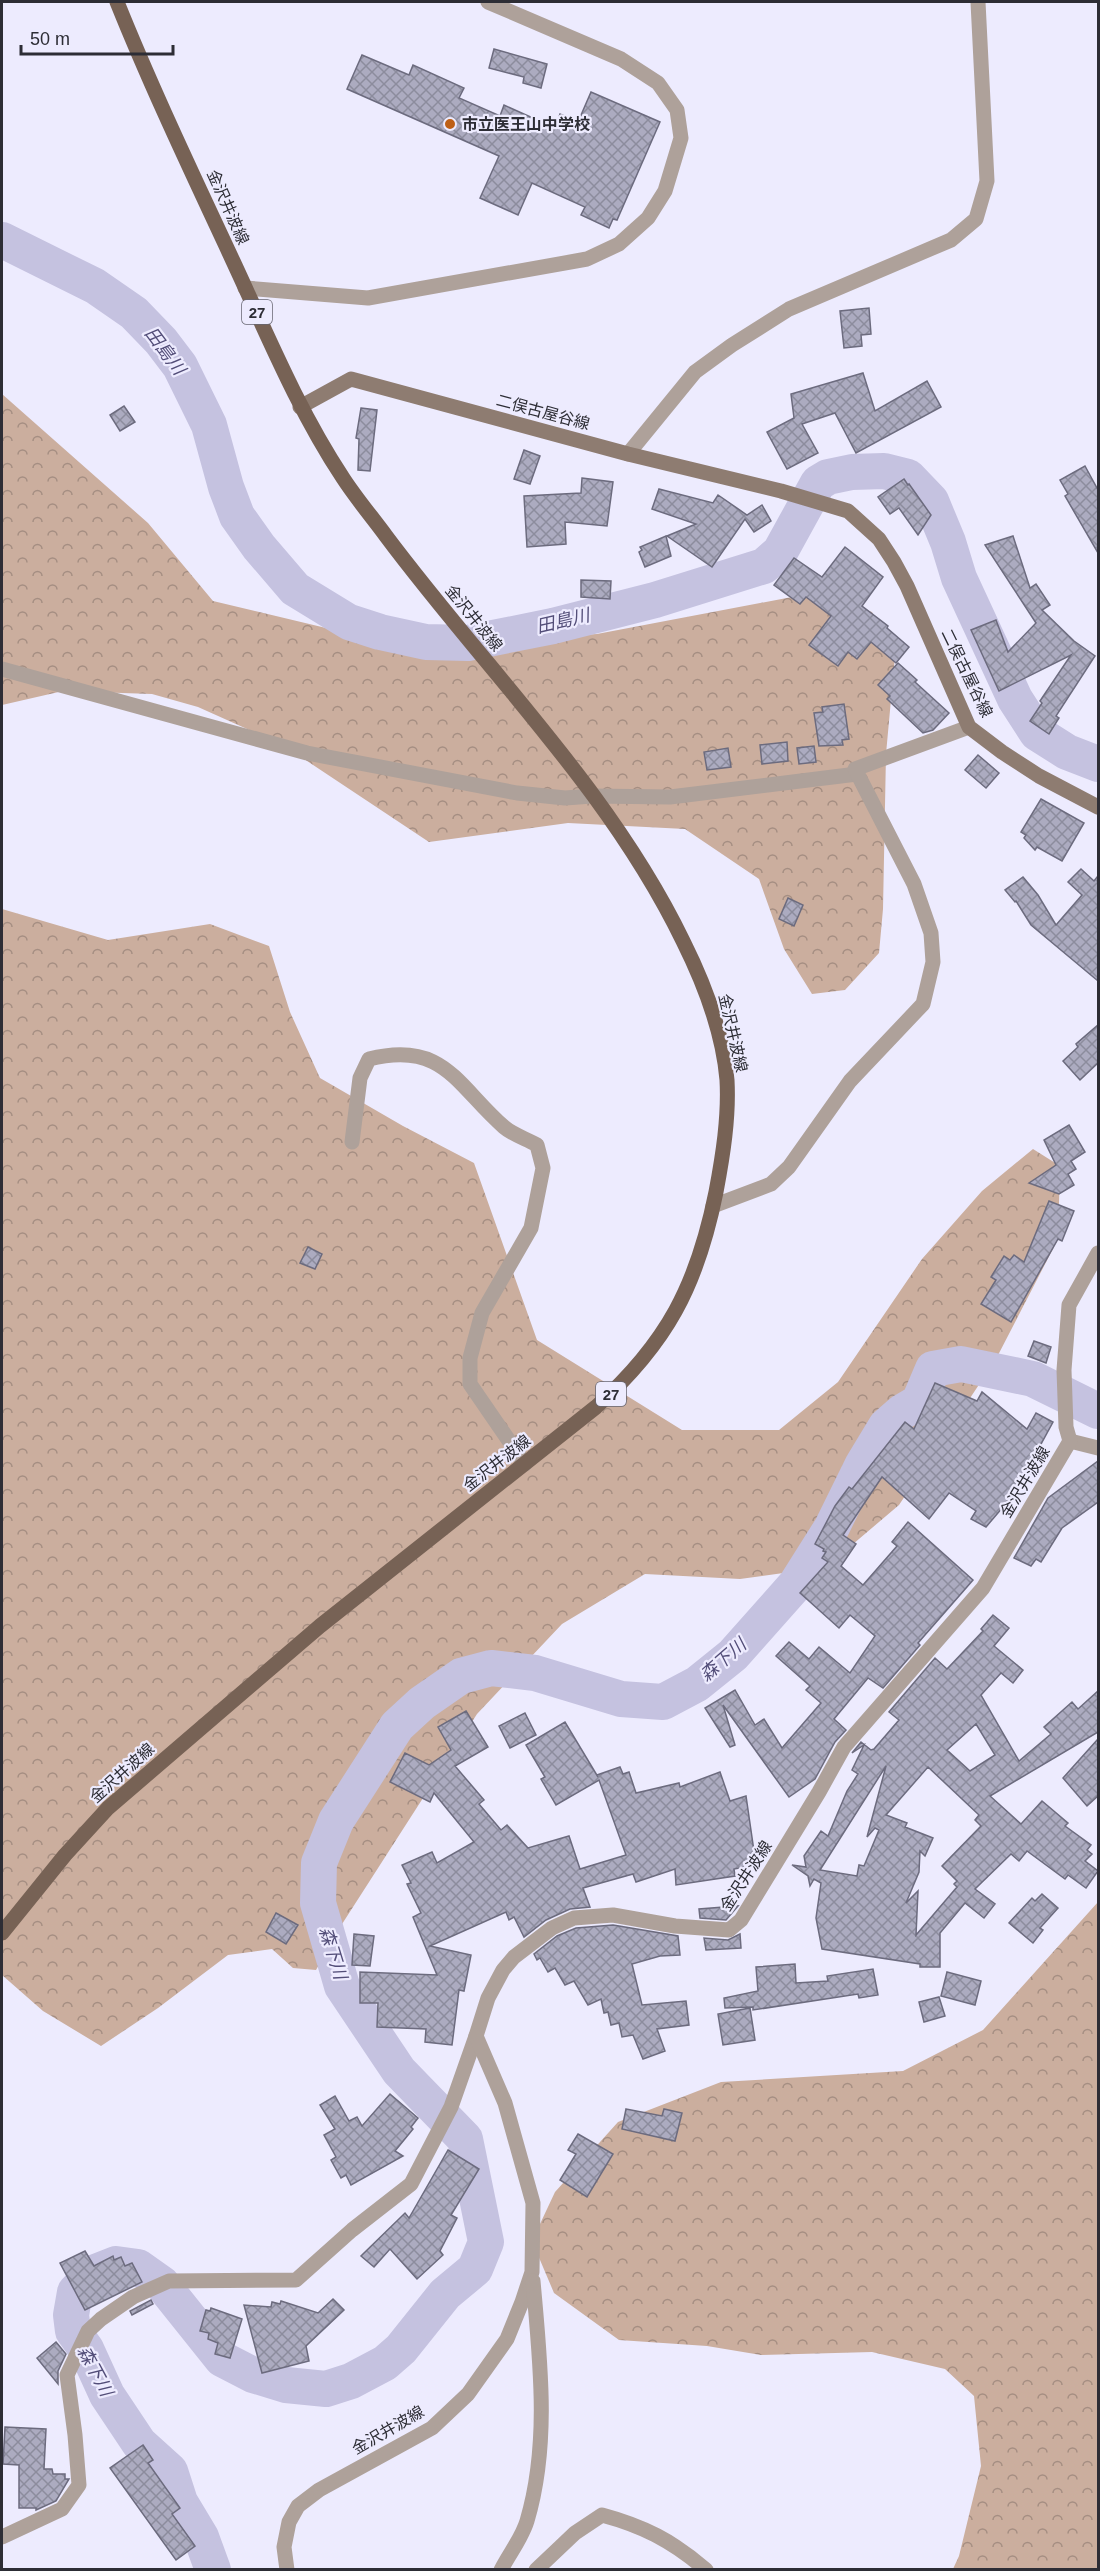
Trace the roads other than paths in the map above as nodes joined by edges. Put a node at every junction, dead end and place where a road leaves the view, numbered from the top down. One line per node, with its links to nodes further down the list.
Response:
1 (117, 2): 4 (main road, 金沢井波線 / 27)
2 (488, 2): 4 (street)
3 (978, 2): 6 (street)
4 (245, 288): 5 (main road, 金沢井波線 / 27)
5 (300, 406): 6 (main road, 二俣古屋谷線); 10 (main road, 金沢井波線 / 27)
6 (628, 454): 8 (main road, 二俣古屋谷線)
7 (2, 669): 10 (street)
8 (969, 727): 9 (street); 11 (main road, 二俣古屋谷線)
9 (857, 774): 10 (street); 13 (street)
10 (592, 796): 13 (main road, 金沢井波線 / 27)
11 (1098, 807)
12 (352, 1142): 17 (street)
13 (713, 1206): 17 (main road, 金沢井波線 / 27)
14 (1098, 1253): 15 (street)
15 (1068, 1434): 16 (street); 19 (street, 金沢井波線)
16 (1098, 1448)
17 (525, 1464): 18 (main road, 金沢井波線 / 27)
18 (2, 1933)
19 (476, 2036): 20 (street, 金沢井波線); 21 (street)
20 (532, 2272): 22 (street, 金沢井波線); 23 (street)
21 (2, 2537)
22 (287, 2570)
23 (501, 2570)
24 (536, 2570): 25 (street)
25 (706, 2570)

